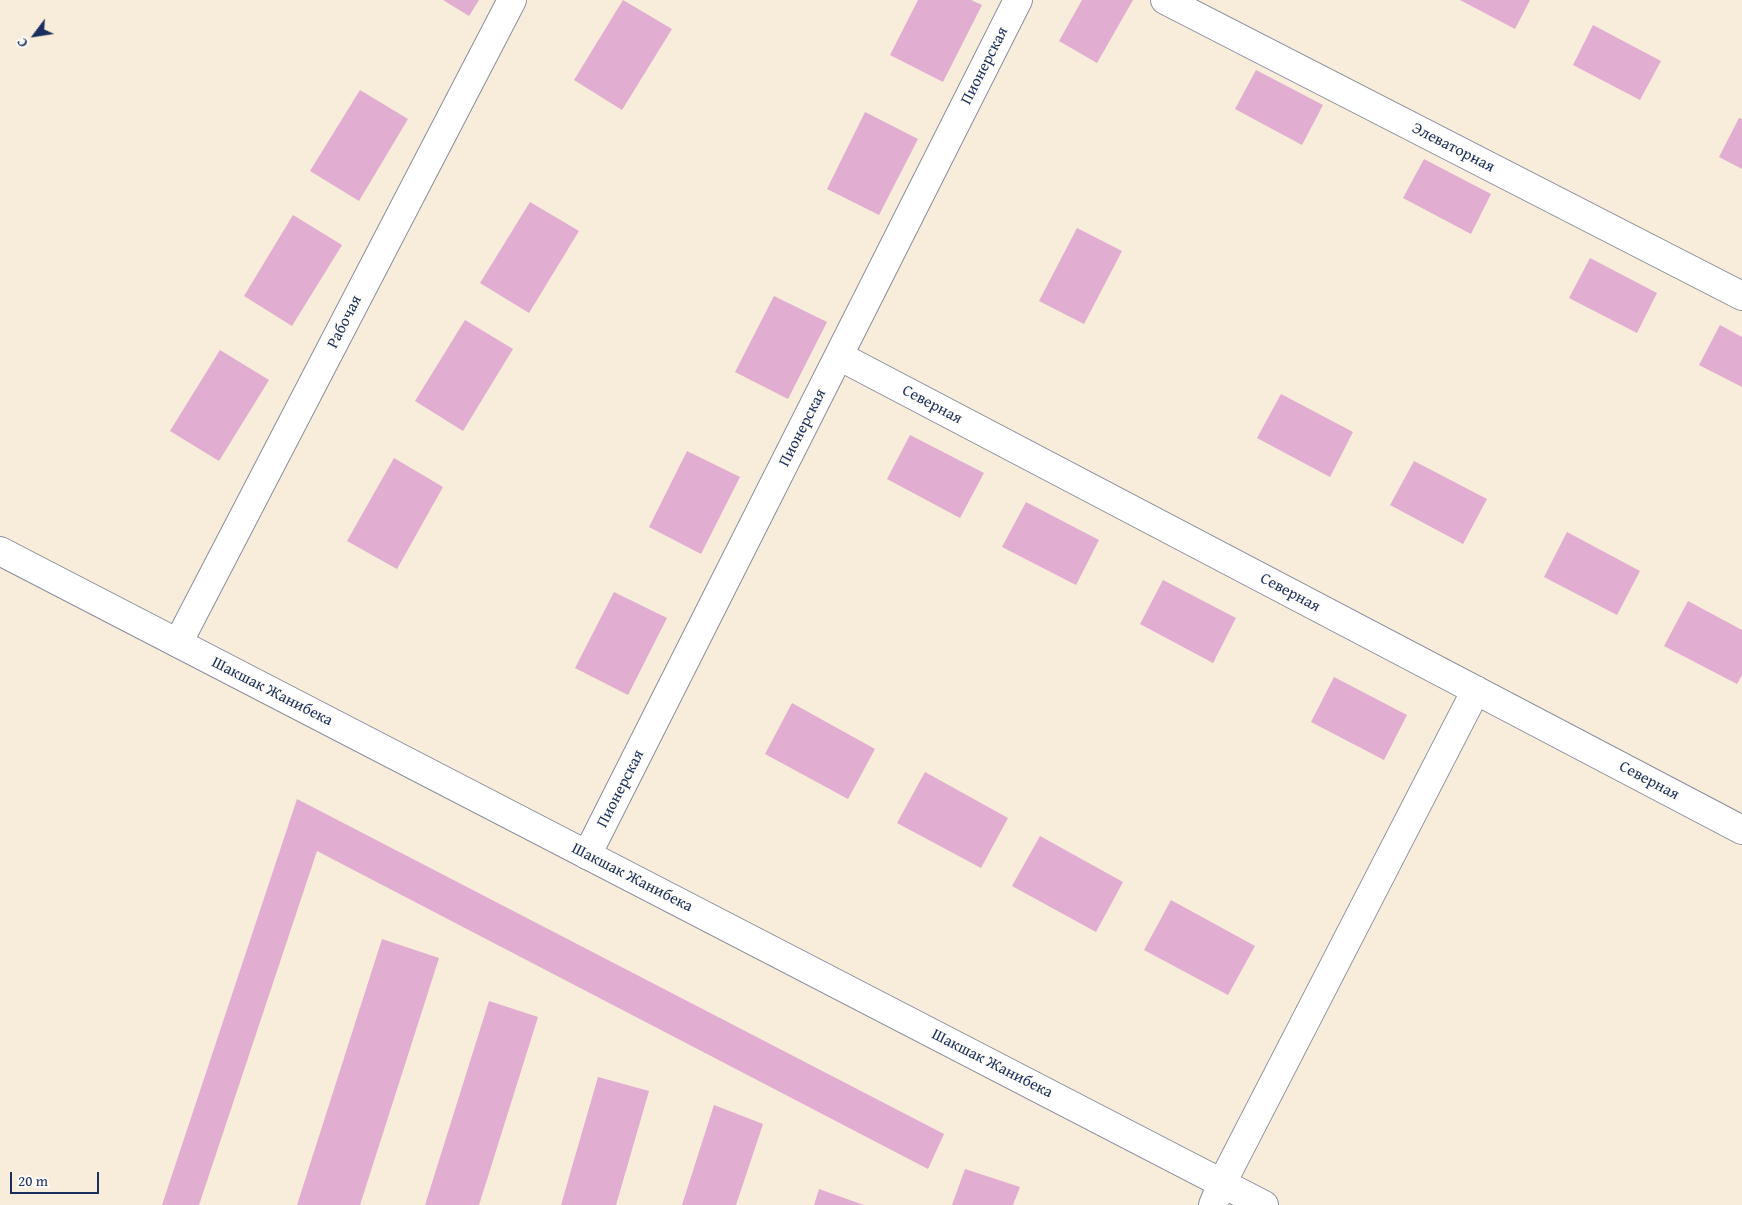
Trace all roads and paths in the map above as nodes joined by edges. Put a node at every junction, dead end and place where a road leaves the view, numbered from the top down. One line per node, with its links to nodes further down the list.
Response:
1 (512, 0): 7 (street, Рабочая)
2 (1018, 0): 5 (street, Пионерская)
3 (1165, 0): 4 (street, Элеваторная)
4 (1742, 296)
5 (839, 356): 8 (street, Северная); 10 (street, Пионерская)
6 (0, 551): 7 (street, Шакшак Жанибека)
7 (178, 643): 10 (street, Шакшак Жанибека)
8 (1476, 690): 9 (street, Северная); 11 (street)
9 (1742, 830)
10 (587, 855): 11 (street, Шакшак Жанибека)
11 (1218, 1194): 12 (street, Шакшак Жанибека)
12 (1264, 1205)

